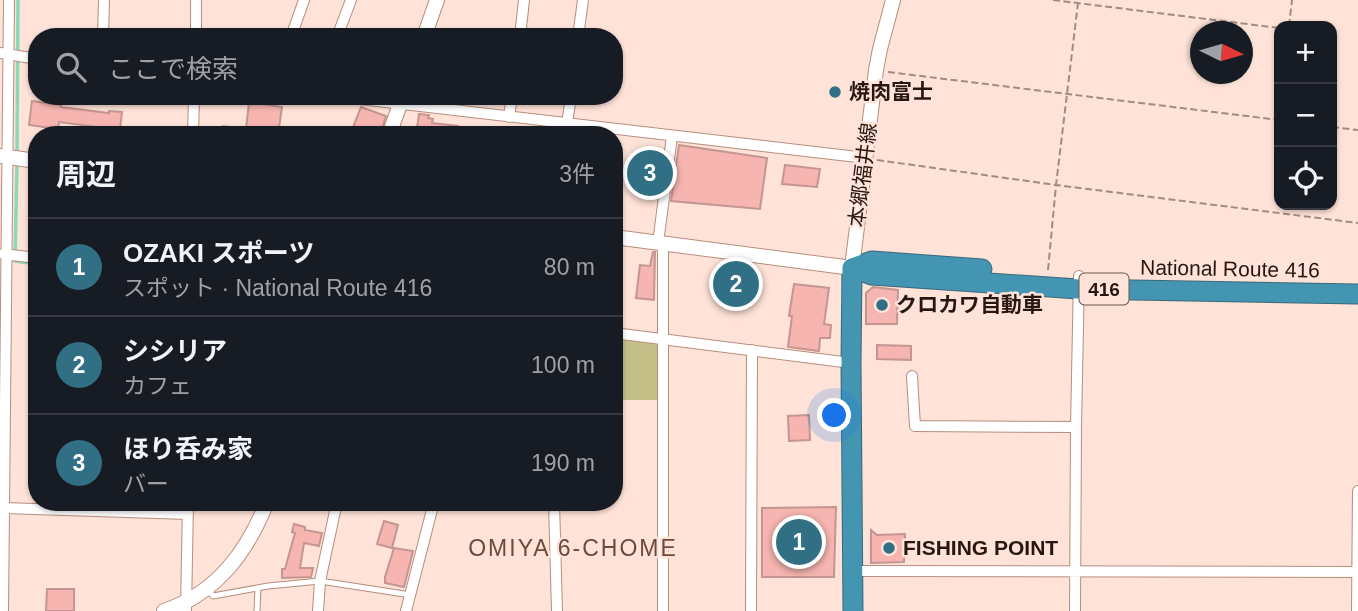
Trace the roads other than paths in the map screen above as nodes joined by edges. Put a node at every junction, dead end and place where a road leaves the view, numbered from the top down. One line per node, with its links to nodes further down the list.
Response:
1 (9, 0): 17 (street)
2 (104, 0): 10 (street)
3 (196, 0): 11 (street)
4 (304, 0): 12 (street)
5 (351, 0): 13 (street)
6 (438, 0): 14 (street)
7 (524, 0): 15 (street)
8 (583, 0): 16 (street)
9 (893, 0): 32 (street, 本郷福井線)
10 (103, 28)
11 (196, 28)
12 (293, 28)
13 (340, 28)
14 (427, 28)
15 (521, 28)
16 (579, 28)
17 (4, 54): 18 (street); 31 (street)
18 (28, 58)
19 (194, 105): 26 (street)
20 (399, 105): 27 (street)
21 (433, 105): 24 (street)
22 (511, 105): 24 (street)
23 (570, 105): 25 (street)
24 (509, 117): 25 (street)
25 (567, 124): 28 (street)
26 (193, 126)
27 (391, 126)
28 (584, 126)
29 (623, 130): 30 (street)
30 (671, 136): 32 (street); 35 (street)
31 (4, 157): 33 (street); 36 (street)
32 (866, 158): 38 (street, 本郷福井線)
33 (28, 160)
34 (623, 238): 35 (street)
35 (661, 244): 38 (street); 43 (street)
36 (4, 254): 37 (street); 48 (street)
37 (28, 257)
38 (852, 268): 40 (highway, National Route 416 / 416); 40 (highway, National Route 416 / 416); 45 (highway)
39 (1358, 281): 40 (highway, National Route 416 / 416)
40 (1079, 282): 41 (highway, National Route 416 / 416); 47 (street)
41 (1358, 294)
42 (623, 333): 43 (street)
43 (663, 339): 44 (street); 71 (street)
44 (752, 350): 45 (street); 72 (street)
45 (850, 363): 57 (highway)
46 (912, 376): 47 (street)
47 (1076, 427): 58 (street)
48 (2, 449): 50 (street)
49 (1358, 491): 59 (street)
50 (4, 508): 51 (street); 65 (street)
51 (28, 508)
52 (188, 511): 64 (street)
53 (264, 511): 61 (street)
54 (335, 511): 60 (street)
55 (432, 511): 63 (street)
56 (554, 511): 70 (street)
57 (853, 570): 58 (street); 73 (highway)
58 (1076, 572): 59 (street); 74 (street)
59 (1357, 572): 75 (street)
60 (320, 581): 62 (lane); 63 (lane); 68 (street)
61 (207, 587): 62 (lane); 64 (street)
62 (258, 588): 67 (lane)
63 (411, 595): 69 (street)
64 (186, 606): 66 (street)
65 (3, 611)
66 (164, 611)
67 (257, 611)
68 (318, 611)
69 (406, 611)
70 (557, 611)
71 (663, 611)
72 (751, 611)
73 (853, 611)
74 (1075, 611)
75 (1357, 611)

